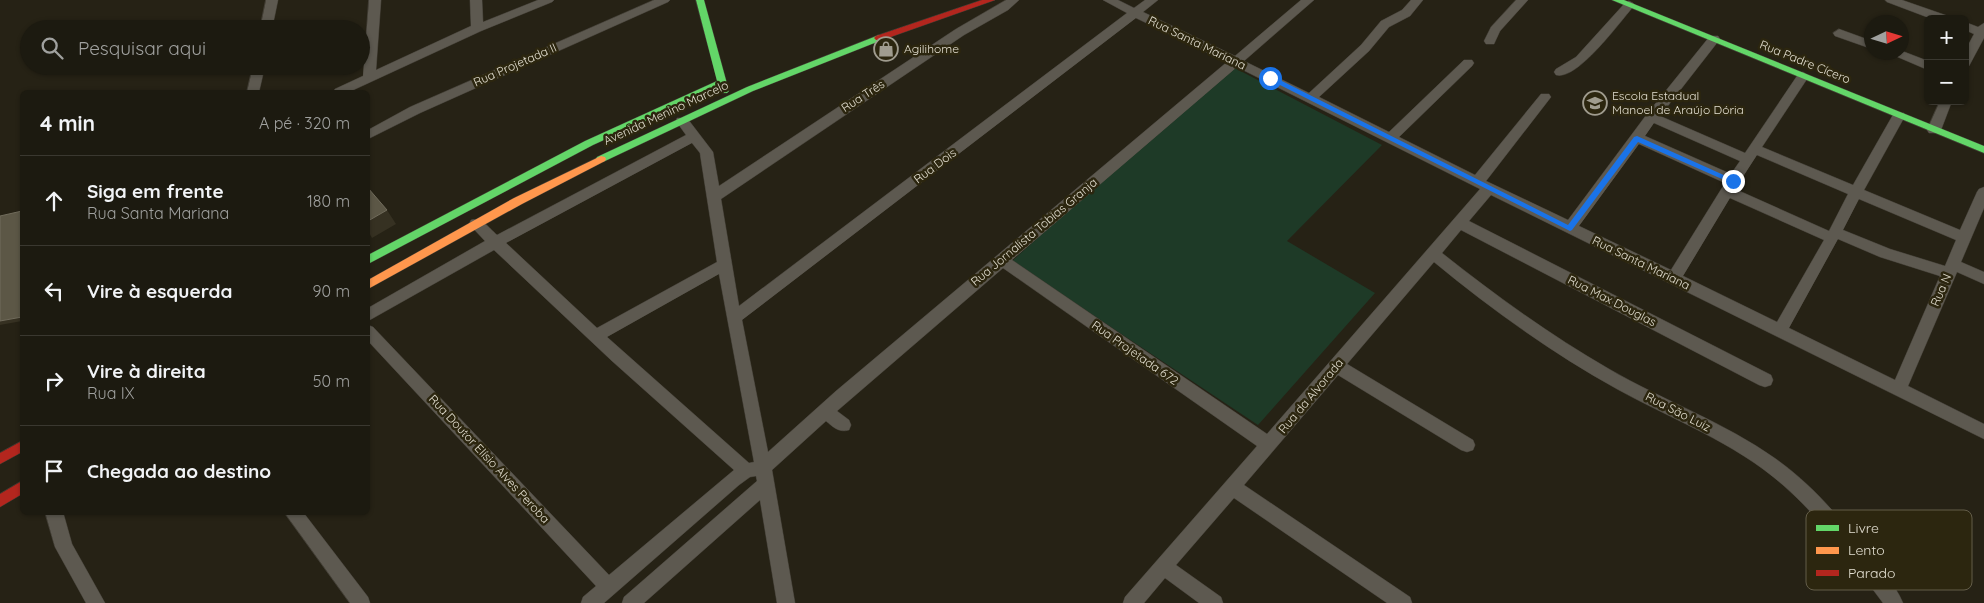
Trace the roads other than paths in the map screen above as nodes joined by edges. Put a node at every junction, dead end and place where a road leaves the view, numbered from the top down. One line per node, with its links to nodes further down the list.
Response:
1 (272, 0): 20 (street)
2 (375, 0): 28 (street)
3 (476, 0): 22 (street)
4 (548, 0): 22 (street)
5 (664, 0): 49 (street, Rua Projetada II)
6 (700, 0): 39 (main road)
7 (965, 0): 39 (main road, Avenida Menino Marcelo)
8 (991, 0): 47 (main road, Avenida Menino Marcelo)
9 (1012, 0): 61 (street, Rua Três)
10 (1109, 0): 18 (street, Rua Santa Mariana)
11 (1152, 0): 18 (street, Rua Dois)
12 (1308, 0): 31 (street, Rua Jornalista Tobias Granja)
13 (1417, 0): 43 (street)
14 (1522, 0): 26 (street)
15 (1616, 0): 17 (main road, Rua Padre Cícero)
16 (1890, 0): 19 (street)
17 (1629, 5): 25 (main road, Rua Padre Cícero); 34 (street)
18 (1136, 13): 31 (street, Rua Santa Mariana); 78 (street, Rua Dois)
19 (1933, 15)
20 (268, 20)
21 (1969, 27): 23 (street)
22 (477, 28): 38 (street)
23 (1983, 30): 30 (street)
24 (1839, 33): 27 (street)
25 (1714, 39): 37 (main road, Rua Padre Cícero); 46 (street)
26 (1490, 41)
27 (1864, 42)
28 (370, 56)
29 (1909, 59): 33 (street)
30 (1967, 60)
31 (1235, 61): 43 (street, Rua Santa Mariana); 70 (street, Rua Jornalista Tobias Granja)
32 (1468, 63): 54 (street)
33 (1924, 64)
34 (1560, 72)
35 (257, 75): 40 (street)
36 (368, 75): 38 (street)
37 (1804, 76): 45 (main road, Rua Padre Cícero); 56 (street)
38 (368, 78): 41 (street)
39 (722, 87): 50 (main road, Avenida Menino Marcelo); 51 (main road)
40 (253, 90)
41 (343, 90)
42 (1545, 97): 57 (street, Rua da Alvorada)
43 (1311, 98): 54 (street, Rua Santa Mariana)
44 (1944, 105): 48 (street)
45 (1899, 116): 48 (main road, Rua Padre Cícero); 60 (street)
46 (1652, 117): 53 (street); 56 (street)
47 (682, 121): 52 (street); 63 (main road, Avenida Menino Marcelo)
48 (1934, 130): 55 (main road, Rua Padre Cícero)
49 (370, 133)
50 (635, 133): 51 (main road); 75 (main road, Avenida Menino Marcelo)
51 (604, 136): 69 (main road)
52 (694, 136): 61 (street); 67 (street)
53 (1637, 138): 58 (street); 64 (street)
54 (1390, 139): 57 (street, Rua Santa Mariana)
55 (1984, 150)
56 (1750, 154): 58 (street); 60 (street)
57 (1483, 185): 62 (street, Rua da Alvorada); 64 (street, Rua Santa Mariana)
58 (1730, 186): 65 (street); 73 (street)
59 (1984, 192): 66 (street, Rua N)
60 (1856, 193): 65 (street); 66 (street)
61 (715, 196): 71 (street)
62 (1459, 222): 68 (street, Rua da Alvorada); 83 (street, Rua Max Douglas)
63 (476, 224): 67 (street); 75 (main road, Avenida Menino Marcelo)
64 (1570, 228): 73 (street, Rua Santa Mariana)
65 (1834, 235): 72 (street); 79 (street)
66 (1965, 238): 72 (street, Rua N)
67 (494, 243): 76 (street); 81 (street)
68 (1433, 254): 82 (street, Rua da Alvorada); 96 (street, Rua São Luiz)
69 (370, 259)
70 (1002, 260): 85 (street, Rua Jornalista Tobias Granja); 88 (street, Rua Projetada 672)
71 (726, 264): 78 (street); 81 (street)
72 (1950, 269): 74 (street); 84 (street, Rua N)
73 (1674, 278): 79 (street, Rua Santa Mariana)
74 (1984, 278)
75 (370, 279): 76 (street)
76 (392, 301): 77 (street)
77 (370, 314)
78 (734, 318): 92 (street)
79 (1780, 330): 84 (street, Rua Santa Mariana)
80 (370, 334): 100 (street, Rua Doutor Elísio Alves Peroba)
81 (596, 336): 92 (street)
82 (1337, 366): 88 (street, Rua da Alvorada); 89 (street)
83 (1765, 380)
84 (1899, 389): 87 (street, Rua Santa Mariana)
85 (825, 411): 86 (street); 92 (street, Rua Jornalista Tobias Granja)
86 (844, 425)
87 (1984, 432)
88 (1269, 445): 93 (street, Rua da Alvorada)
89 (1466, 445)
90 (20, 447): 91 (main road)
91 (0, 459)
92 (758, 474): 100 (street); 105 (street); 106 (street)
93 (1232, 487): 99 (street, Rua da Alvorada); 109 (street)
94 (20, 492): 95 (main road)
95 (0, 501)
96 (1820, 510)
97 (55, 515): 102 (street)
98 (294, 515): 103 (street)
99 (1164, 567): 107 (street, Rua da Alvorada); 108 (street)
100 (609, 587): 104 (street)
101 (1884, 590): 110 (street, Rua São Luiz)
102 (96, 603)
103 (361, 603)
104 (590, 603)
105 (631, 603)
106 (786, 603)
107 (1132, 603)
108 (1214, 603)
109 (1403, 603)
110 (1894, 603)

